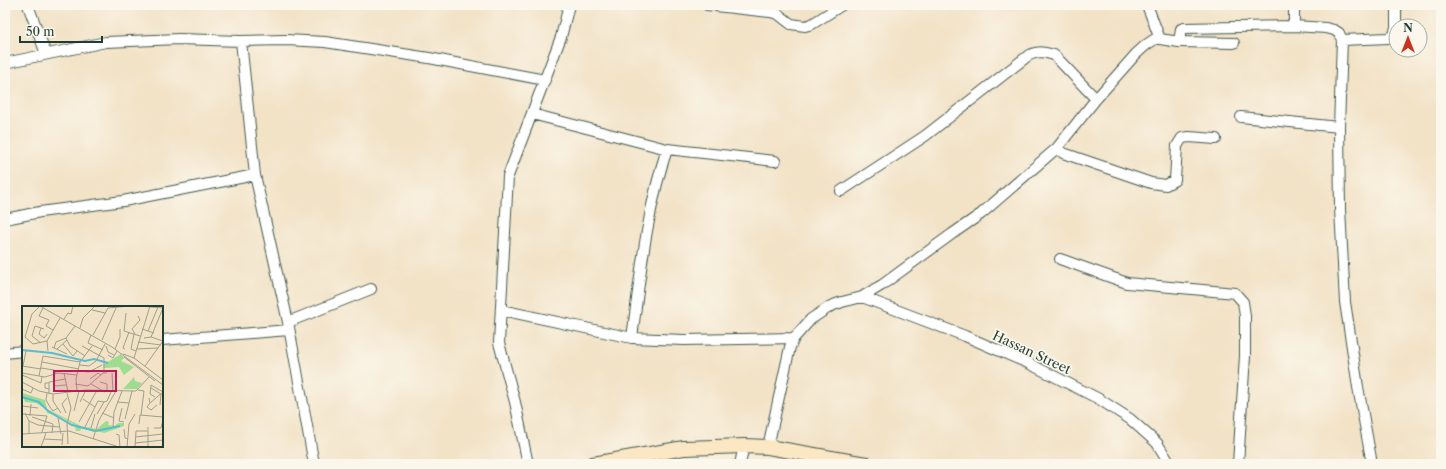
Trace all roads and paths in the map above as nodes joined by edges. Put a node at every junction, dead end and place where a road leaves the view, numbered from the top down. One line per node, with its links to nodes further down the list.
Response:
1 (28, 5): 16 (street)
2 (569, 5): 18 (street)
3 (707, 5): 4 (street)
4 (842, 5)
5 (1147, 5): 11 (street)
6 (1294, 5): 9 (street)
7 (1396, 5): 8 (street)
8 (1396, 18)
9 (1294, 26): 12 (street); 14 (street)
10 (1388, 38): 12 (street)
11 (1160, 39): 14 (street); 19 (street)
12 (1342, 40): 22 (street)
13 (241, 41): 16 (street); 18 (street); 27 (street)
14 (1179, 42): 15 (street)
15 (1234, 43)
16 (46, 54): 17 (street)
17 (5, 63)
18 (544, 80): 20 (street)
19 (1096, 98): 24 (street); 28 (street)
20 (532, 114): 25 (street); 33 (street)
21 (1241, 117): 22 (street)
22 (1339, 127): 49 (street)
23 (1216, 140): 24 (street)
24 (1057, 148): 32 (street)
25 (667, 149): 26 (street); 35 (street)
26 (775, 161)
27 (255, 175): 29 (street); 34 (street)
28 (841, 191)
29 (5, 219)
30 (1060, 259): 48 (street)
31 (371, 289): 34 (street)
32 (862, 297): 36 (street); 47 (street, Hassan Street)
33 (501, 310): 35 (street); 43 (street)
34 (288, 326): 37 (street); 42 (street)
35 (632, 338): 36 (street)
36 (794, 338): 41 (street)
37 (163, 340)
38 (22, 351): 39 (street)
39 (5, 353)
40 (744, 446): 41 (street); 44 (street); 45 (street)
41 (768, 447): 46 (street)
42 (314, 464)
43 (528, 464)
44 (593, 464)
45 (740, 464)
46 (866, 464)
47 (1170, 464)
48 (1238, 464)
49 (1372, 464)

